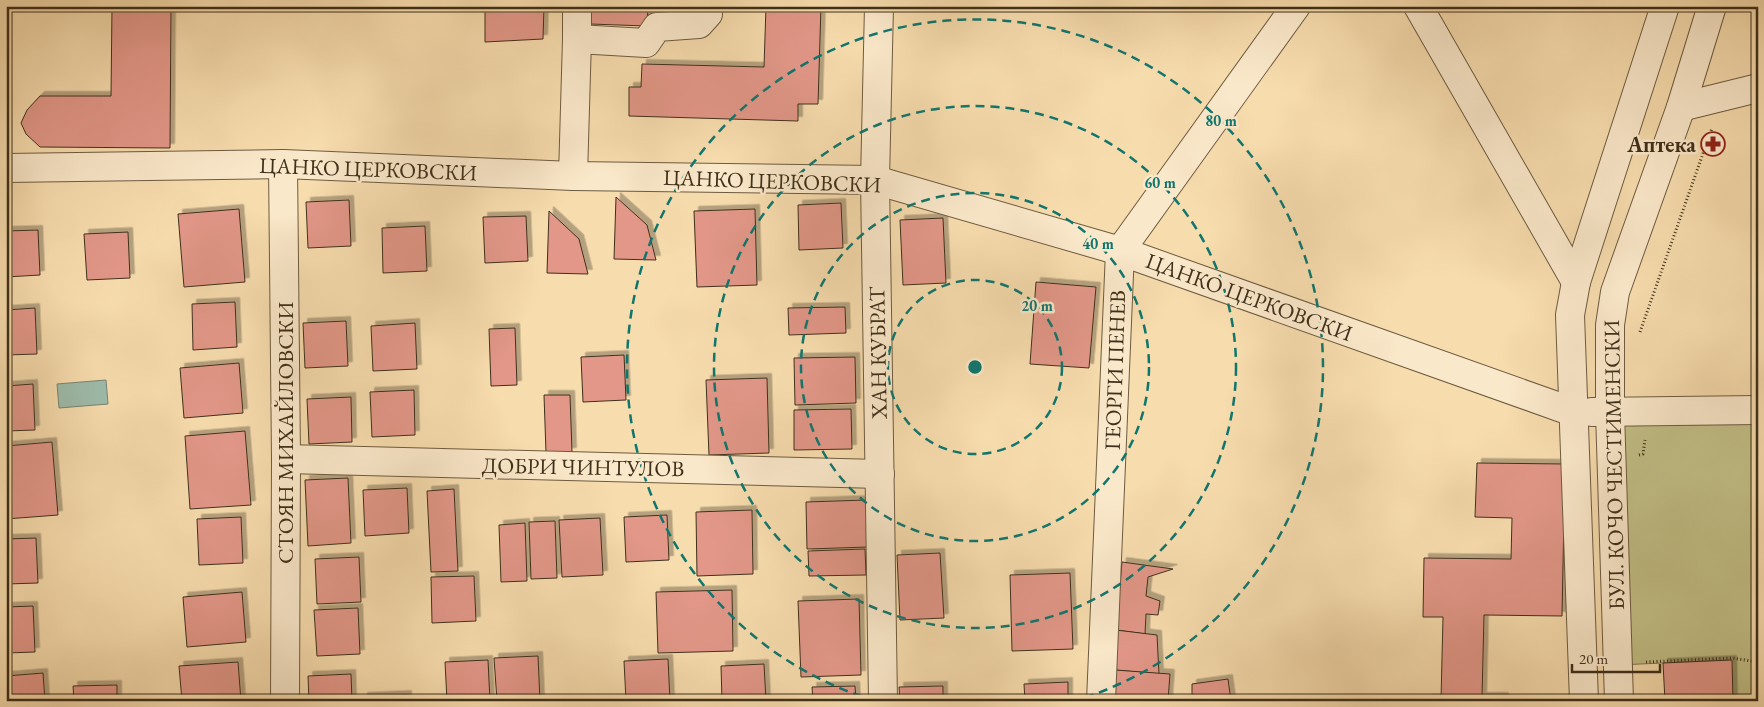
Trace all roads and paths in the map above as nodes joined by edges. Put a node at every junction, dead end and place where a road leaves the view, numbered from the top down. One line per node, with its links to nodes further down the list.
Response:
1 (577, 6): 8 (street)
2 (708, 6): 8 (street)
3 (879, 6): 15 (street, ХАН КУБРАТ)
4 (1296, 6): 16 (street)
5 (1418, 6): 17 (street)
6 (1665, 6): 17 (street, БУЛ. КОЧО ЧЕСТИМЕНСКИ)
7 (1712, 6): 11 (street, БУЛ. КОЧО ЧЕСТИМЕНСКИ)
8 (577, 39): 14 (street)
9 (1758, 88): 10 (street)
10 (1724, 97): 11 (street); 18 (path)
11 (1681, 107): 21 (street, БУЛ. КОЧО ЧЕСТИМЕНСКИ)
12 (283, 164): 13 (street, ЦАНКО ЦЕРКОВСКИ); 14 (street, ЦАНКО ЦЕРКОВСКИ); 24 (street, СТОЯН МИХАЙЛОВСКИ)
13 (6, 168)
14 (572, 176): 15 (street, ЦАНКО ЦЕРКОВСКИ)
15 (875, 180): 16 (street, ЦАНКО ЦЕРКОВСКИ); 25 (street, ХАН КУБРАТ)
16 (1120, 251): 19 (street, ЦАНКО ЦЕРКОВСКИ); 30 (street, ГЕОРГИ ПЕНЕВ)
17 (1576, 282): 19 (street, БУЛ. КОЧО ЧЕСТИМЕНСКИ)
18 (1638, 338)
19 (1568, 410): 21 (street, ЦАНКО ЦЕРКОВСКИ); 31 (street, БУЛ. КОЧО ЧЕСТИМЕНСКИ)
20 (1758, 410): 22 (street, ЦАНКО ЦЕРКОВСКИ)
21 (1610, 412): 22 (street, ЦАНКО ЦЕРКОВСКИ); 23 (street, БУЛ. КОЧО ЧЕСТИМЕНСКИ)
22 (1649, 412): 23 (path)
23 (1611, 458): 27 (street, БУЛ. КОЧО ЧЕСТИМЕНСКИ)
24 (286, 459): 25 (street, ДОБРИ ЧИНТУЛОВ); 28 (street, СТОЯН МИХАЙЛОВСКИ)
25 (880, 474): 29 (street, ХАН КУБРАТ)
26 (1758, 662): 27 (path)
27 (1618, 665): 32 (street, БУЛ. КОЧО ЧЕСТИМЕНСКИ)
28 (285, 701)
29 (883, 701)
30 (1102, 701)
31 (1584, 701)
32 (1619, 701)

